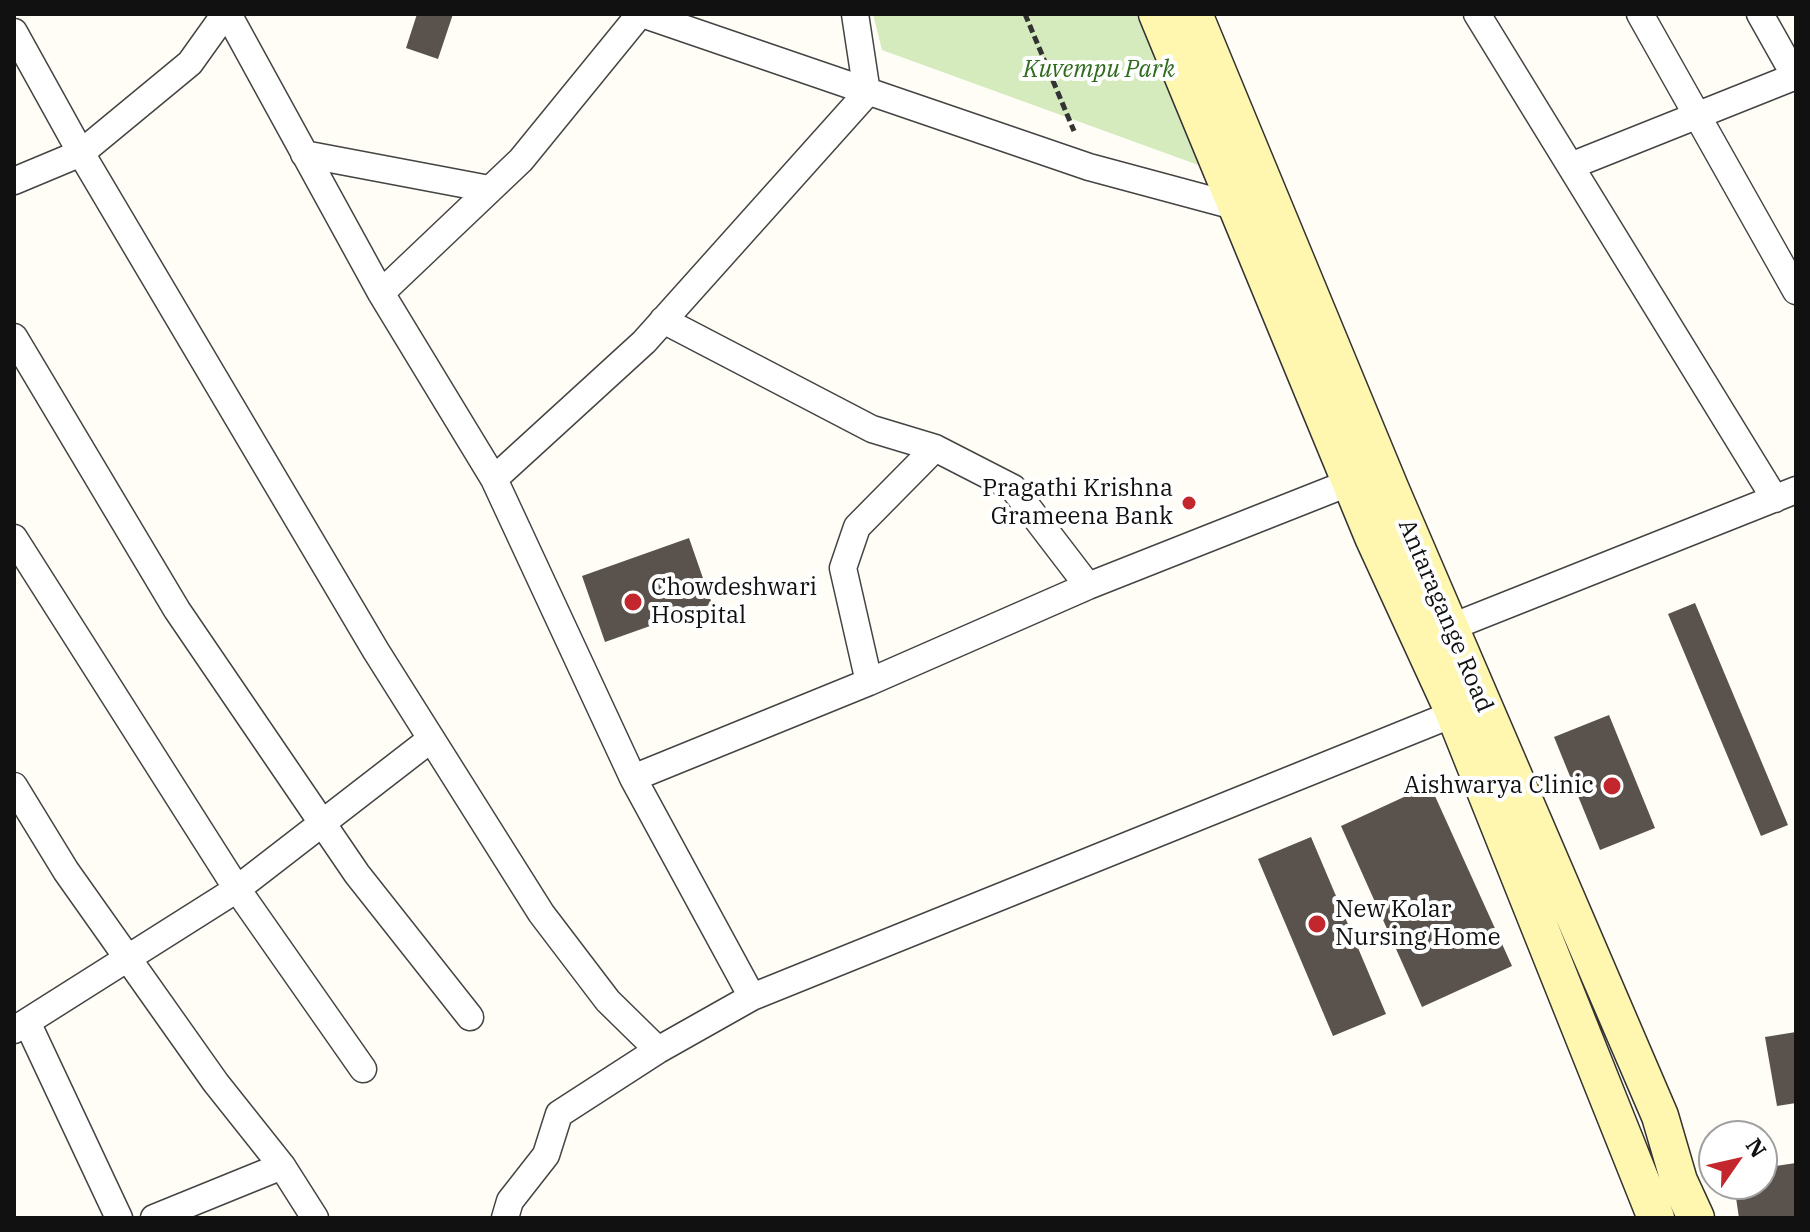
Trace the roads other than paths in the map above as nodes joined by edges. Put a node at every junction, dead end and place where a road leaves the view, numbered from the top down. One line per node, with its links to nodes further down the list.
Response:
1 (226, 14): 13 (street); 14 (street)
2 (641, 14): 11 (street); 17 (street)
3 (855, 14): 11 (street)
4 (1157, 14): 19 (street, Antaragange Road)
5 (1194, 14): 18 (street, Antaragange Road)
6 (1477, 14): 15 (street)
7 (1640, 14): 12 (street)
8 (1760, 14): 10 (street)
9 (14, 32): 13 (street)
10 (1796, 77): 12 (street)
11 (867, 93): 19 (street); 22 (street)
12 (1697, 112): 15 (street); 20 (street)
13 (81, 153): 16 (street); 33 (street)
14 (304, 154): 17 (street); 21 (street)
15 (1573, 165): 27 (street)
16 (14, 181)
17 (489, 189): 21 (street)
18 (1269, 200): 19 (street); 30 (street, Antaragange Road)
19 (1234, 206): 26 (street, Antaragange Road)
20 (1796, 291)
21 (381, 293): 25 (street)
22 (663, 320): 24 (street); 25 (street)
23 (14, 337): 36 (street)
24 (935, 448): 29 (street); 31 (street)
25 (494, 479): 34 (street)
26 (1351, 482): 29 (street); 32 (street, Antaragange Road)
27 (1786, 495): 30 (street)
28 (14, 538): 37 (street)
29 (1088, 586): 31 (street)
30 (1449, 628): 32 (street, Antaragange Road)
31 (869, 682): 34 (street)
32 (1468, 708): 39 (street); 49 (street, Antaragange Road); 50 (street, Antaragange Road)
33 (431, 739): 36 (street); 42 (street)
34 (633, 778): 39 (street)
35 (14, 786): 38 (street)
36 (322, 822): 37 (street); 40 (street)
37 (237, 889): 38 (street); 43 (street)
38 (128, 958): 41 (street); 44 (street)
39 (752, 997): 42 (street)
40 (470, 1017)
41 (21, 1026): 45 (street)
42 (658, 1050): 48 (street)
43 (363, 1069)
44 (282, 1166): 46 (street); 47 (street)
45 (119, 1218)
46 (154, 1218)
47 (315, 1218)
48 (505, 1218)
49 (1656, 1218)
50 (1696, 1218)

